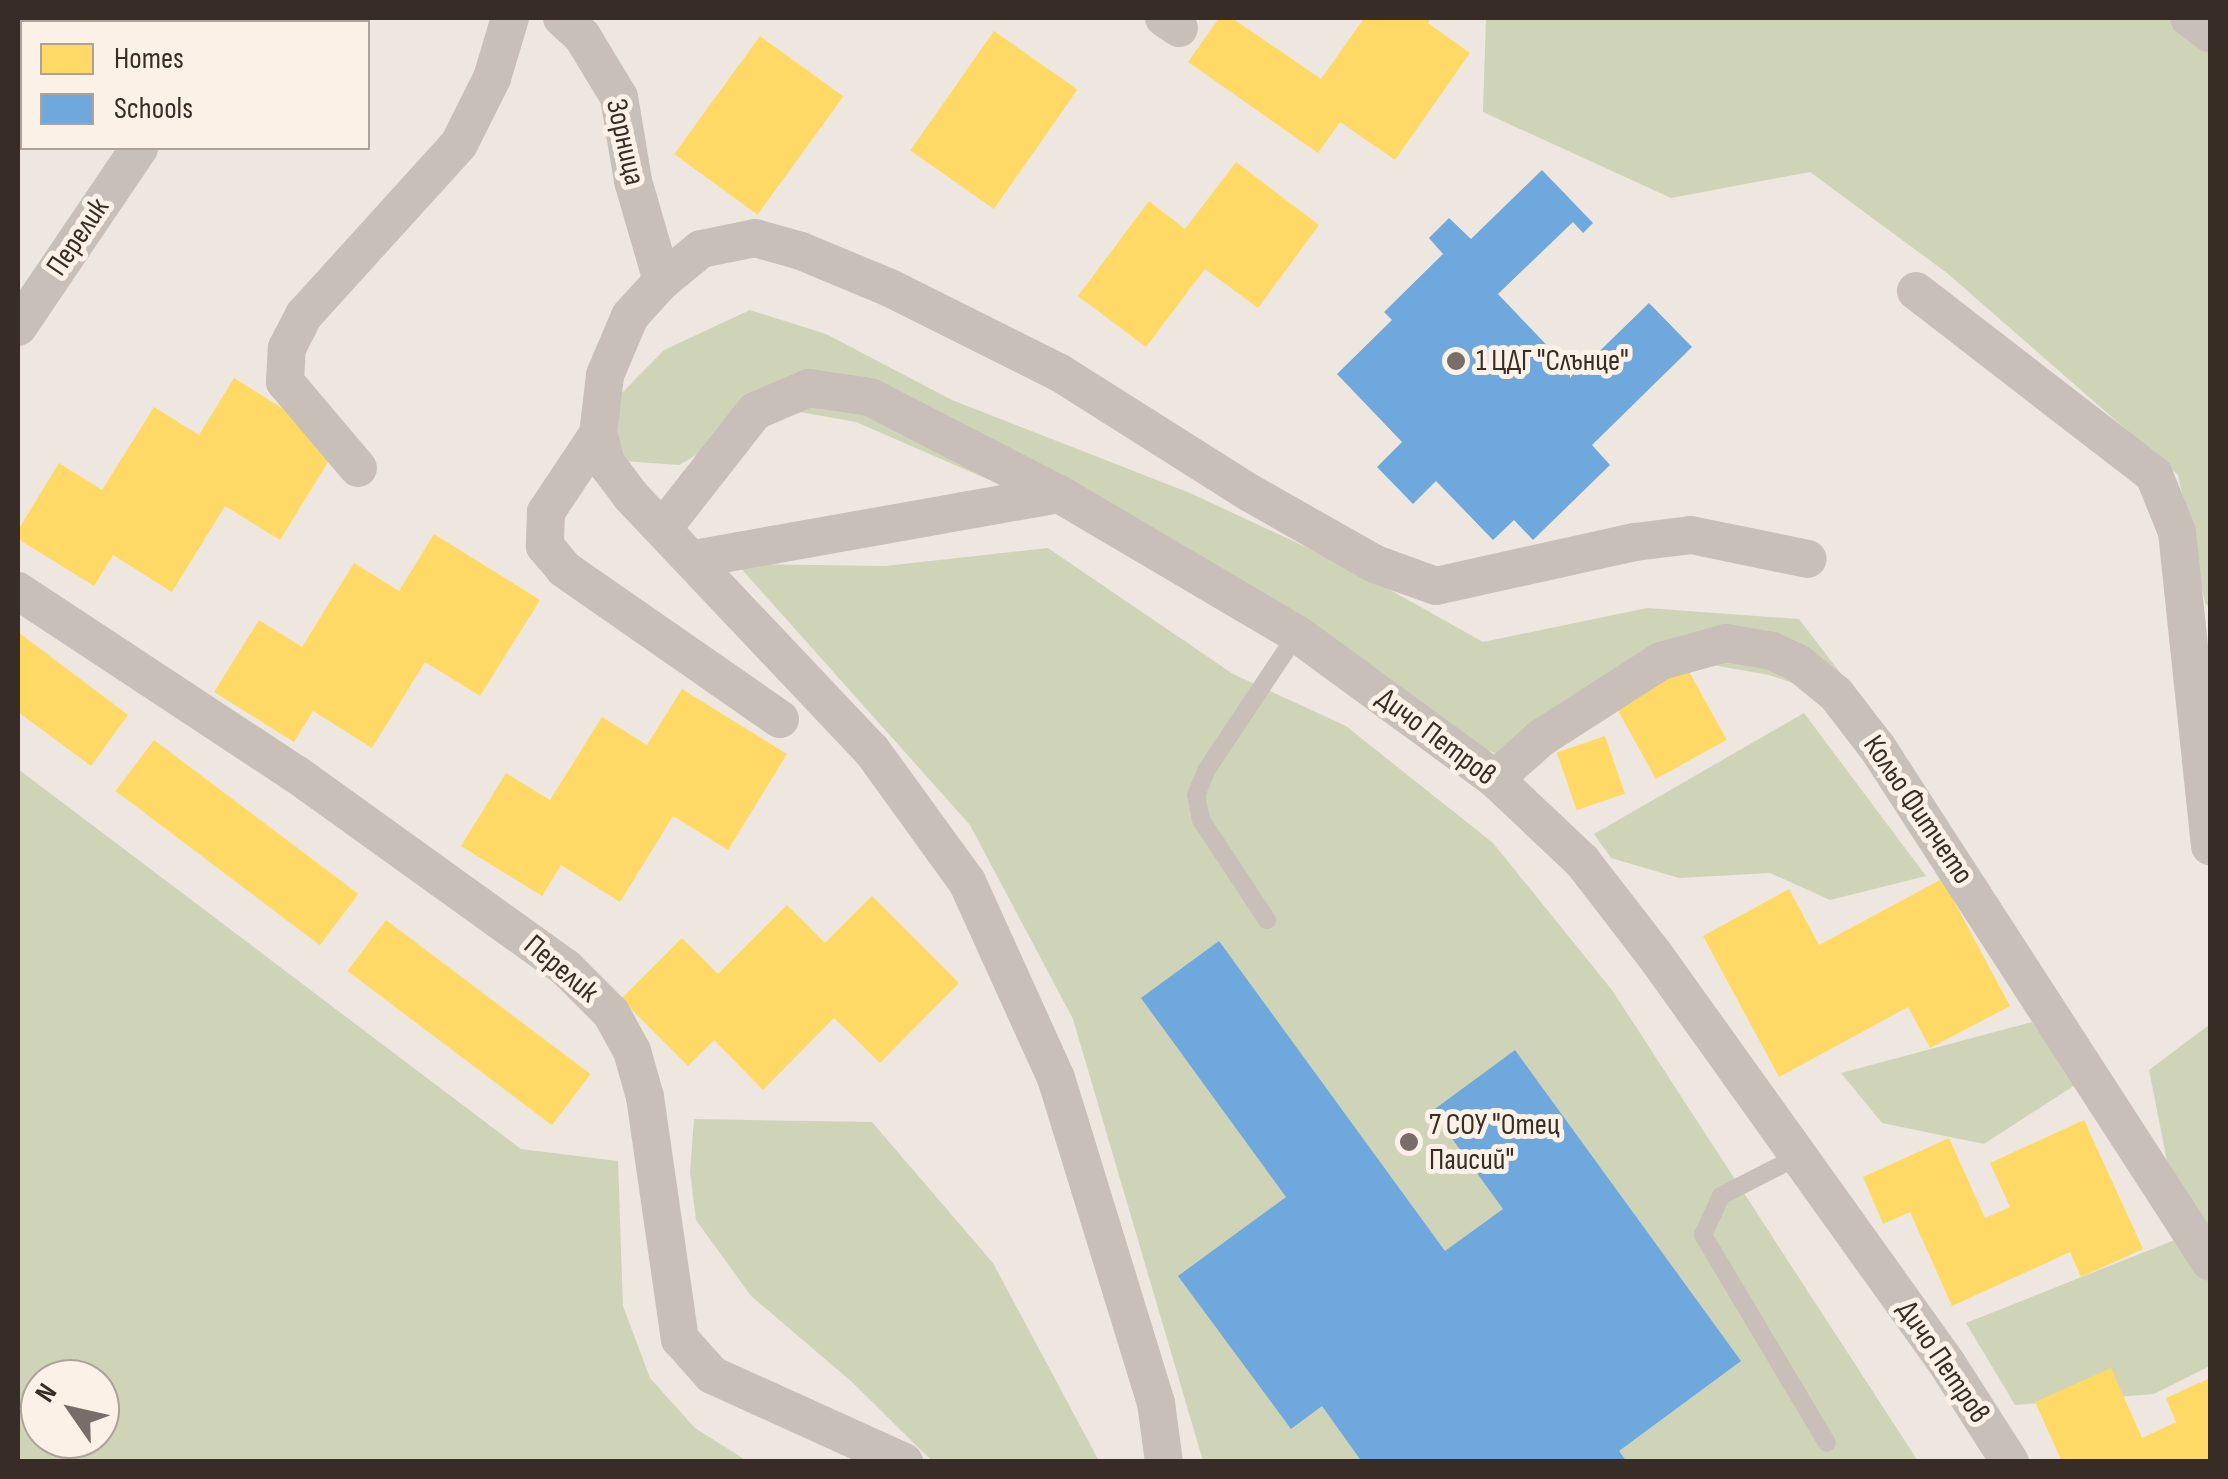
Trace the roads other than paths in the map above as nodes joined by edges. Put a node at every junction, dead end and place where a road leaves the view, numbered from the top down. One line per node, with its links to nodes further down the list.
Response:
1 (510, 18): 10 (street)
2 (562, 18): 6 (street, Зорница)
3 (2189, 18): 4 (street)
4 (2210, 33)
5 (137, 150): 8 (street, Перелик)
6 (662, 281): 9 (street); 14 (street)
7 (1916, 291): 19 (street)
8 (18, 327)
9 (598, 434): 12 (street); 17 (street)
10 (358, 468)
11 (1059, 494): 12 (street, Дичо Петров); 13 (street); 16 (street, Дичо Петров)
12 (664, 527): 13 (street)
13 (694, 559): 25 (street)
14 (1808, 559)
15 (18, 592): 24 (street, Перелик)
16 (1297, 634): 18 (street, Дичо Петров); 20 (lane)
17 (780, 719)
18 (1495, 779): 21 (street, Дичо Петров); 22 (street, Кольо Фитчето)
19 (2210, 846)
20 (1267, 920)
21 (1799, 1156): 23 (lane); 26 (street, Дичо Петров)
22 (2210, 1262)
23 (1826, 1443)
24 (904, 1462)
25 (1164, 1462)
26 (2010, 1462)

